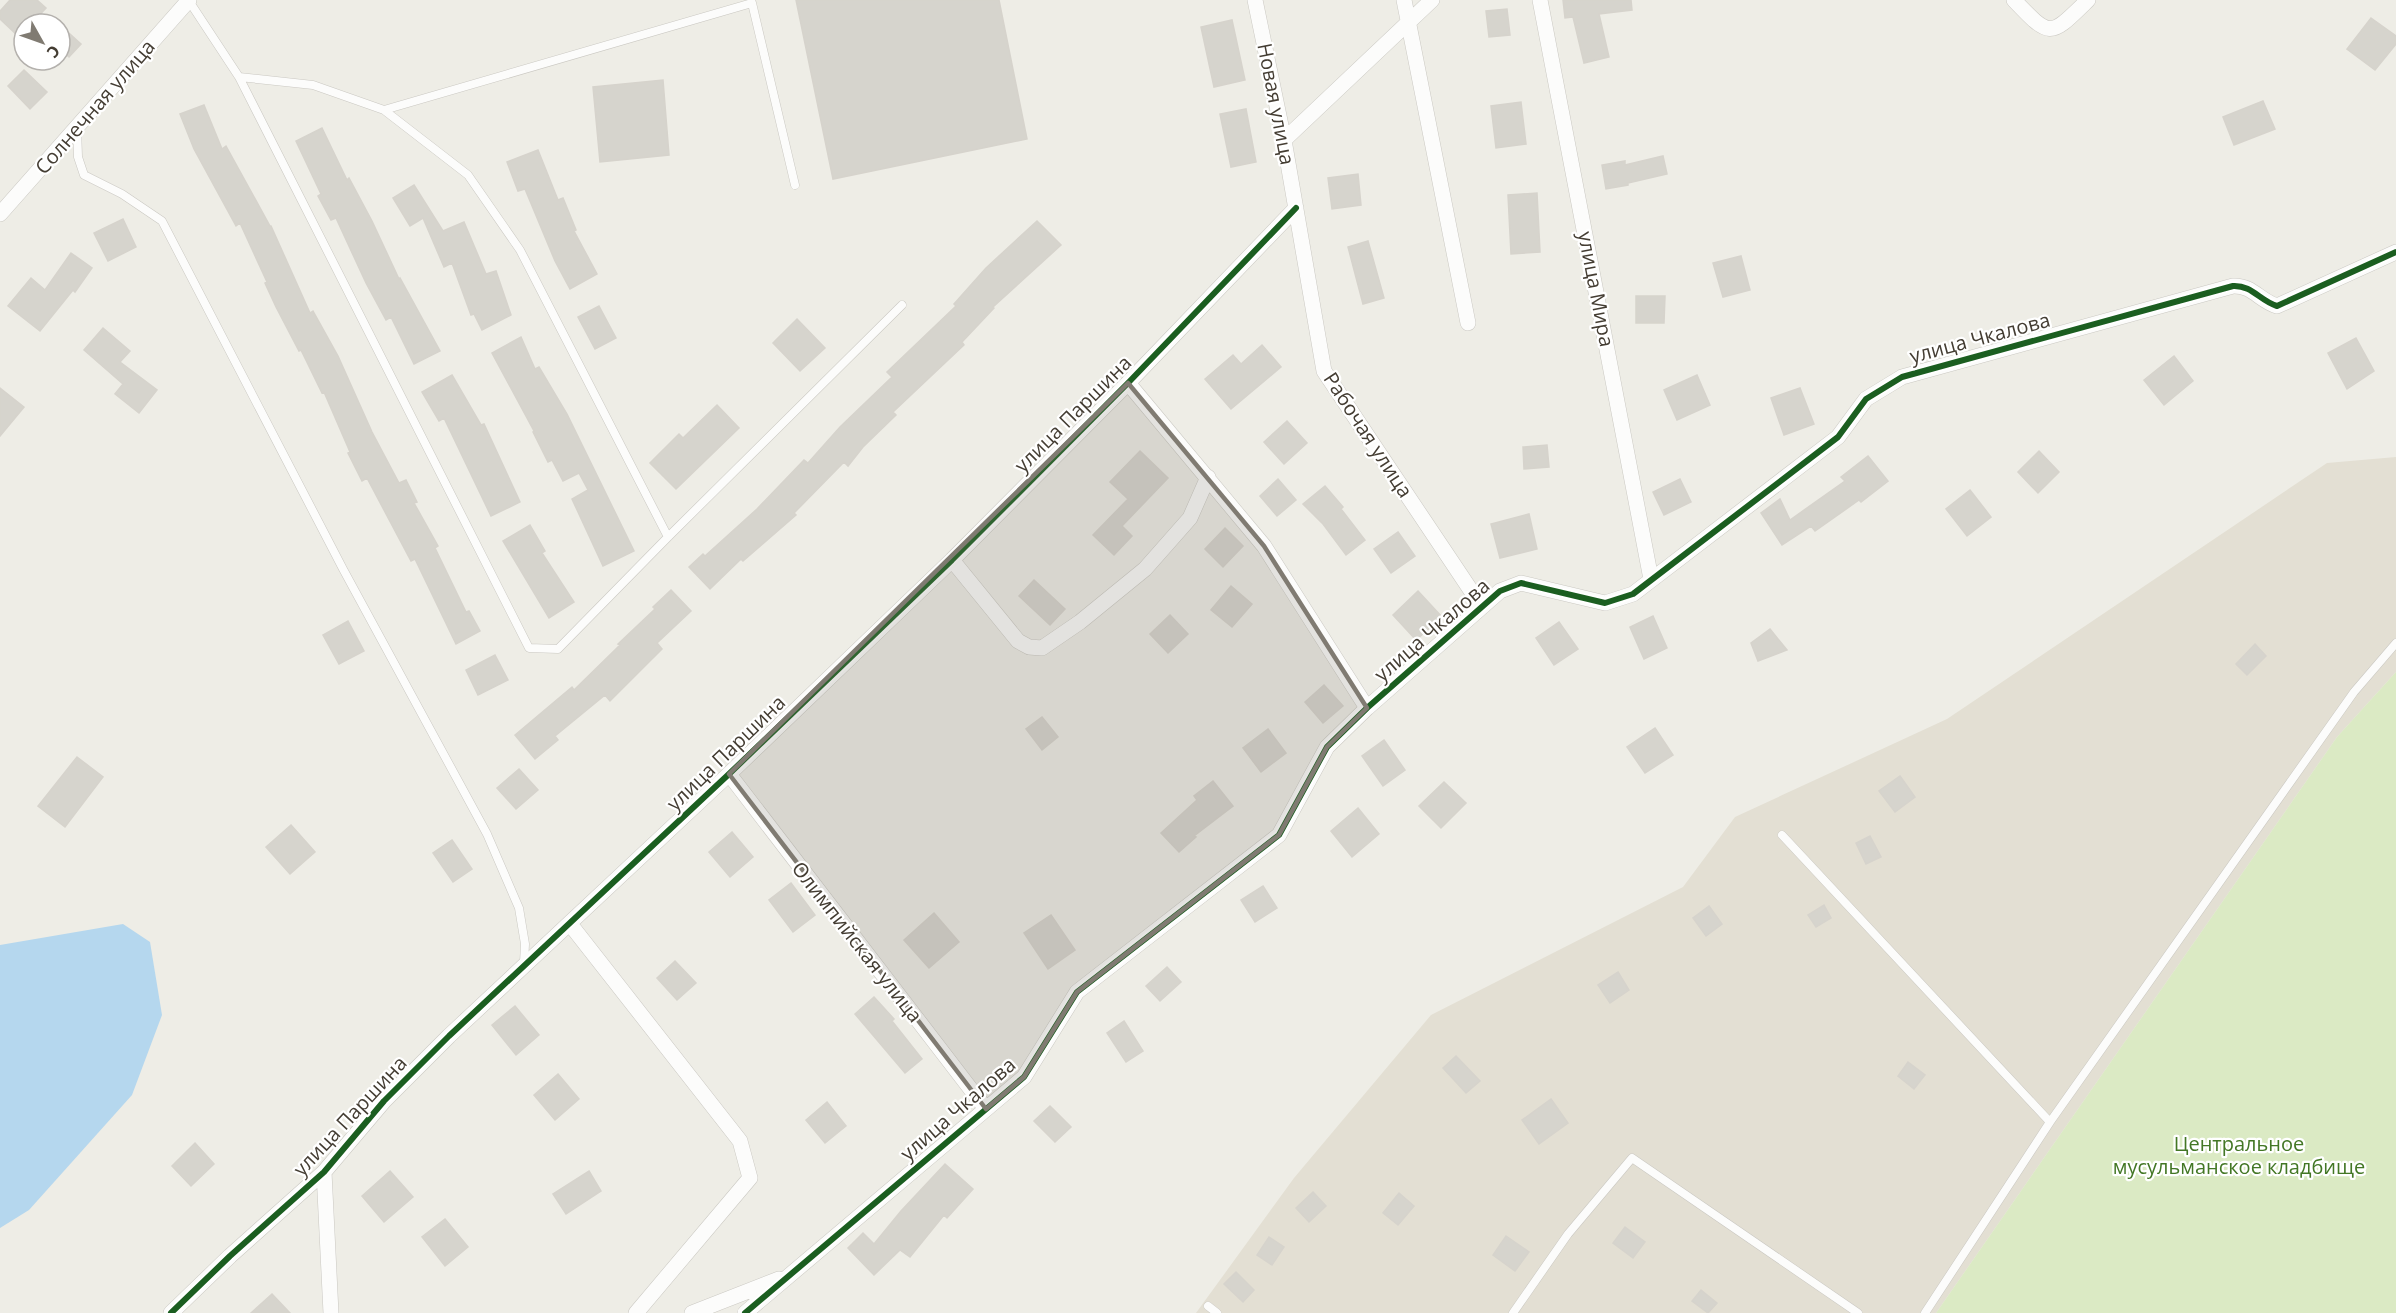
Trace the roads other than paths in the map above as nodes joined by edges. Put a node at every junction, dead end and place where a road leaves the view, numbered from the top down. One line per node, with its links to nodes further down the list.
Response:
1 (189, 0): 9 (lane); 11 (street, Солнечная улица)
2 (1255, 0): 12 (street, Новая улица)
3 (1404, 0): 8 (street)
4 (1432, 0): 8 (street)
5 (1540, 0): 23 (street, улица Мира)
6 (2014, 0): 7 (street)
7 (2088, 0)
8 (1408, 22): 12 (street); 18 (street)
9 (239, 77): 10 (lane); 21 (lane)
10 (384, 110): 13 (lane); 21 (lane)
11 (77, 126): 15 (street, Солнечная улица); 30 (lane)
12 (1284, 140): 14 (street, Новая улица)
13 (795, 185)
14 (1296, 208): 19 (street, улица Паршина); 24 (street, Рабочая улица)
15 (0, 214)
16 (2396, 252): 23 (street, улица Чкалова)
17 (902, 305): 21 (lane)
18 (1467, 323)
19 (1128, 383): 20 (street); 22 (street, улица Паршина)
20 (1208, 477): 22 (street); 26 (street)
21 (668, 537)
22 (952, 560): 27 (street, улица Паршина)
23 (1651, 579): 24 (street, улица Чкалова)
24 (1482, 607): 26 (street, улица Чкалова)
25 (2396, 643): 32 (lane)
26 (1367, 708): 31 (street, улица Чкалова)
27 (729, 774): 29 (street, улица Паршина); 31 (street, Олимпийская улица)
28 (1782, 835): 32 (lane)
29 (570, 924): 30 (street, улица Паршина); 38 (street)
30 (524, 968): 33 (street, улица Паршина)
31 (986, 1109): 34 (street, улица Чкалова)
32 (2050, 1122): 44 (lane)
33 (324, 1172): 36 (street, улица Паршина); 37 (street)
34 (790, 1275): 39 (street); 40 (street, улица Чкалова)
35 (1208, 1306): 41 (lane)
36 (171, 1313)
37 (331, 1313)
38 (636, 1313)
39 (692, 1313)
40 (745, 1313)
41 (1217, 1313)
42 (1512, 1313): 43 (lane)
43 (1858, 1313)
44 (1925, 1313)

